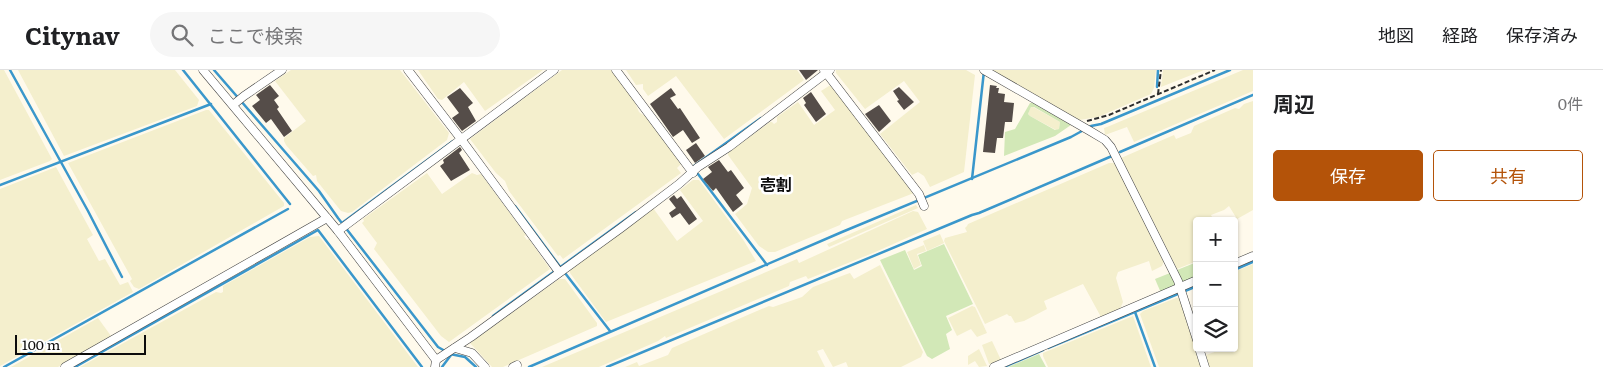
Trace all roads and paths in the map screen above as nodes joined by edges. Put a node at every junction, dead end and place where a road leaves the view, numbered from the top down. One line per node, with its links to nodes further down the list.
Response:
1 (203, 70): 11 (street)
2 (282, 70): 11 (street)
3 (408, 70): 13 (street)
4 (554, 70): 13 (street)
5 (616, 70): 14 (street)
6 (1161, 70): 10 (path)
7 (1215, 70): 10 (path)
8 (827, 71): 14 (street); 15 (street)
9 (985, 71): 12 (street)
10 (1158, 94): 12 (path)
11 (237, 102): 16 (street)
12 (1081, 126): 22 (street)
13 (461, 139): 17 (street); 20 (street)
14 (690, 170): 20 (street)
15 (922, 202)
16 (327, 218): 17 (street); 27 (street)
17 (342, 228): 26 (street)
18 (1253, 256): 19 (street)
19 (1238, 262)
20 (558, 270): 24 (street)
21 (1193, 283): 22 (street)
22 (1182, 290): 23 (street); 29 (street)
23 (1193, 327)
24 (454, 349): 26 (street); 28 (street)
25 (1200, 352): 30 (street)
26 (435, 364)
27 (64, 367)
28 (485, 367)
29 (994, 367)
30 (1205, 367)

